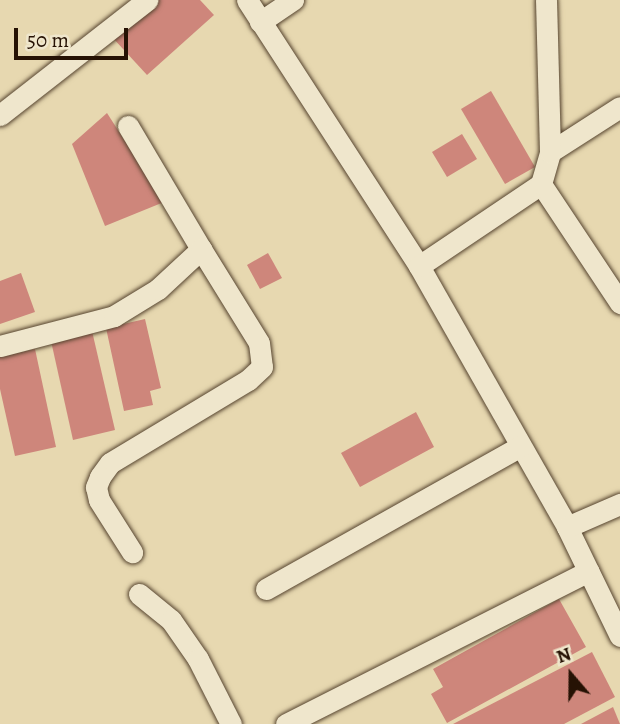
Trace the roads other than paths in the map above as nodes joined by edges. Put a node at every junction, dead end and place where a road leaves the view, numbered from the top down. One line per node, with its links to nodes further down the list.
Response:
1 (146, 0): 7 (street)
2 (247, 0): 5 (street)
3 (293, 0): 5 (street)
4 (546, 0): 9 (street)
5 (260, 22): 12 (street)
6 (620, 107): 9 (street)
7 (0, 114)
8 (128, 126): 11 (street)
9 (550, 152): 10 (street)
10 (541, 184): 12 (street); 13 (street)
11 (201, 249): 14 (street); 18 (street)
12 (419, 266): 15 (street)
13 (620, 303)
14 (0, 346)
15 (521, 446): 17 (street); 20 (street)
16 (620, 504): 17 (street)
17 (567, 527): 19 (street)
18 (132, 552)
19 (589, 571): 22 (street); 24 (street)
20 (266, 589)
21 (139, 594): 23 (street)
22 (620, 636)
23 (231, 724)
24 (286, 724)

